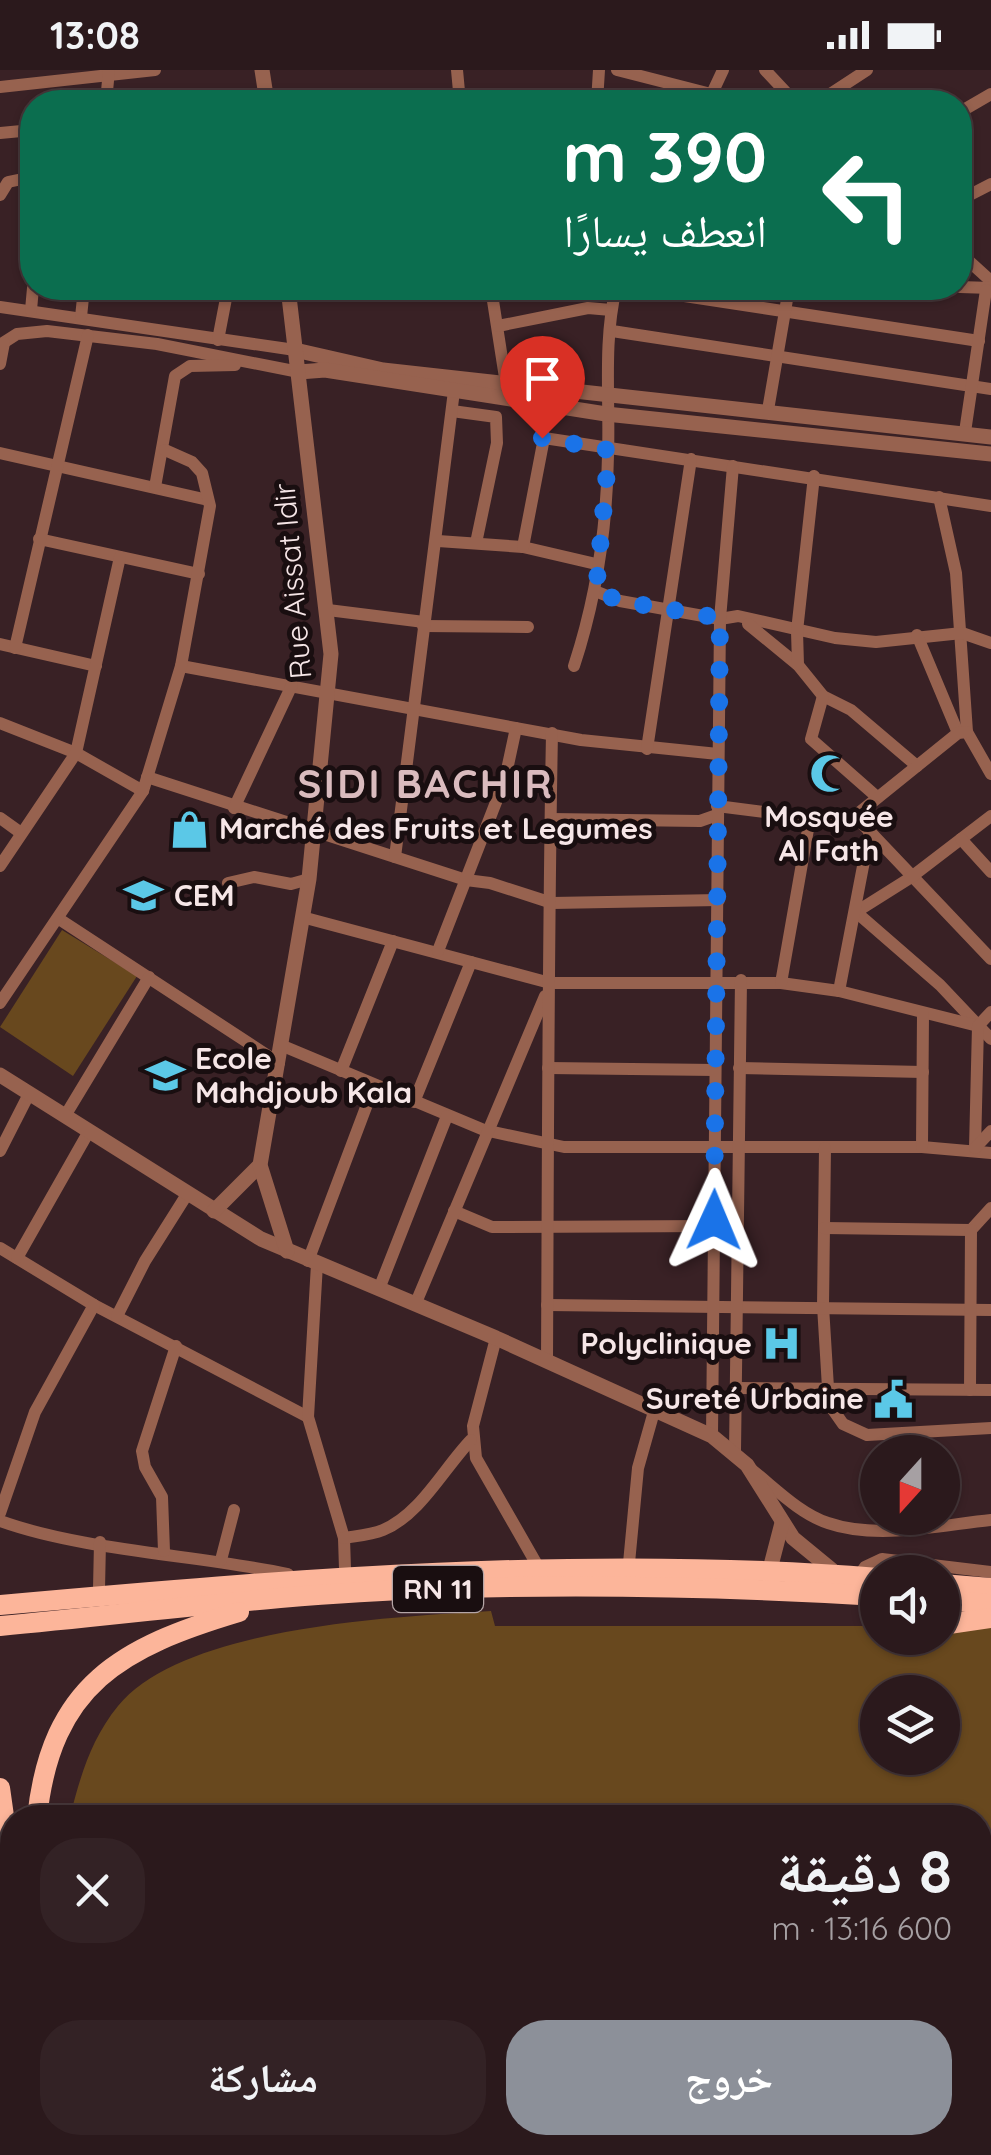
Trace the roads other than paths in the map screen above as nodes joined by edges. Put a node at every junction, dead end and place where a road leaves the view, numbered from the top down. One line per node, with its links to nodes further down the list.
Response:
1 (19, 70): 9 (street)
2 (155, 70): 7 (street)
3 (617, 70): 11 (street)
4 (764, 70): 12 (street)
5 (837, 70): 8 (street)
6 (866, 70): 8 (street)
7 (109, 73): 9 (street)
8 (848, 81): 13 (street)
9 (21, 86): 10 (street)
10 (0, 87)
11 (683, 90)
12 (783, 90)
13 (835, 90)
14 (20, 180): 15 (street)
15 (0, 195)
16 (972, 267): 17 (street)
17 (989, 286): 35 (street)
18 (32, 300): 28 (street)
19 (83, 300): 30 (street)
20 (226, 300): 34 (street)
21 (289, 300): 37 (street, Rue Aissat Idir)
22 (493, 300): 31 (street)
23 (613, 300): 29 (street)
24 (720, 300): 27 (street)
25 (787, 300): 27 (street)
26 (0, 307): 28 (street)
27 (786, 309): 35 (street); 38 (street)
28 (31, 310): 30 (street)
29 (611, 310): 31 (street); 32 (street)
30 (81, 316): 34 (street)
31 (498, 326): 42 (street)
32 (612, 331): 38 (street); 46 (street)
33 (88, 335): 36 (street); 39 (street); 57 (street)
34 (218, 340): 37 (street)
35 (978, 341): 43 (street)
36 (2, 344): 40 (street)
37 (295, 350): 41 (street, Rue Aissat Idir); 42 (street)
38 (778, 358): 43 (street); 47 (street)
39 (246, 363): 41 (street); 52 (street)
40 (0, 364)
41 (298, 372): 45 (street); 72 (street, Rue Aissat Idir)
42 (506, 384): 46 (street)
43 (972, 386): 44 (street); 50 (street)
44 (991, 389)
45 (454, 391): 48 (street); 49 (street)
46 (605, 395): 47 (street); 49 (street)
47 (768, 410): 50 (street)
48 (452, 412): 65 (street); 66 (street)
49 (606, 414): 53 (street); 55 (street)
50 (965, 432): 51 (street)
51 (991, 436)
52 (165, 450): 60 (street); 62 (street)
53 (609, 450): 56 (street); 67 (street); 69 (street)
54 (0, 453): 57 (street)
55 (991, 454)
56 (691, 459): 58 (street); 73 (street)
57 (58, 465): 60 (street); 64 (street)
58 (733, 466): 59 (street); 75 (street)
59 (814, 476): 61 (street); 78 (street)
60 (155, 486): 62 (street)
61 (939, 497): 63 (street); 79 (street)
62 (208, 500): 70 (street)
63 (991, 506)
64 (40, 539): 68 (street); 82 (street)
65 (438, 541): 66 (street); 76 (street)
66 (476, 543): 67 (street)
67 (523, 546): 69 (street)
68 (120, 557): 70 (street); 84 (street)
69 (596, 564): 71 (street)
70 (199, 574): 85 (street)
71 (596, 591): 73 (street); 86 (street)
72 (328, 610): 76 (street); 88 (street, Rue Aissat Idir)
73 (670, 610): 75 (street); 95 (street)
74 (738, 616): 75 (street); 78 (street); 83 (street)
75 (720, 618): 97 (street)
76 (423, 624): 77 (street); 90 (street)
77 (528, 627)
78 (796, 631): 80 (street); 83 (street)
79 (962, 633): 80 (street); 81 (street); 93 (street)
80 (917, 635): 93 (street)
81 (991, 643)
82 (7, 646): 84 (street)
83 (798, 665): 89 (street)
84 (96, 666): 96 (street)
85 (180, 666): 87 (street); 100 (street)
86 (574, 666)
87 (292, 685): 88 (street); 102 (street)
88 (330, 691): 90 (street); 109 (street, Rue Aissat Idir)
89 (824, 696): 98 (street); 101 (street)
90 (412, 708): 92 (street); 113 (street)
91 (0, 723): 96 (street)
92 (516, 728): 94 (street); 118 (street)
93 (963, 732): 98 (street); 99 (street)
94 (552, 733): 95 (street); 108 (street)
95 (647, 749): 97 (street)
96 (76, 753): 100 (street); 111 (street)
97 (718, 754): 103 (street)
98 (918, 766): 101 (street)
99 (991, 774)
100 (145, 784): 102 (street); 124 (street)
101 (877, 797): 104 (street)
102 (234, 808): 109 (street)
103 (717, 811): 107 (street); 108 (street); 120 (street)
104 (856, 816): 107 (street); 110 (street)
105 (991, 816): 112 (street)
106 (0, 818): 111 (street)
107 (810, 818): 132 (street)
108 (551, 819): 121 (street)
109 (312, 830): 113 (street); 117 (street, Rue Aissat Idir)
110 (870, 830): 116 (street); 122 (street)
111 (22, 833): 114 (street)
112 (960, 839): 115 (street); 116 (street)
113 (394, 857): 118 (street)
114 (0, 866)
115 (991, 872)
116 (910, 878): 122 (street); 127 (street)
117 (309, 879): 119 (street); 123 (street, Rue Aissat Idir)
118 (466, 880): 121 (street); 126 (street)
119 (228, 883)
120 (719, 900): 121 (street); 133 (street)
121 (552, 902): 134 (street)
122 (856, 912): 135 (street); 139 (street)
123 (302, 916): 125 (street); 141 (street, Rue Aissat Idir)
124 (59, 919): 129 (street); 131 (street)
125 (393, 940): 126 (street); 145 (street)
126 (438, 951): 128 (street)
127 (991, 959)
128 (471, 962): 134 (street); 150 (street)
129 (149, 977): 141 (street); 151 (street)
130 (741, 980): 132 (street); 133 (street); 143 (street)
131 (5, 983): 136 (street)
132 (781, 983): 135 (street)
133 (717, 984): 134 (street); 144 (street)
134 (548, 988): 142 (street); 153 (street)
135 (839, 991): 138 (street)
136 (0, 1003)
137 (991, 1012): 139 (street)
138 (924, 1014): 139 (street); 146 (street)
139 (978, 1026): 140 (street); 161 (street)
140 (991, 1039)
141 (281, 1055): 145 (street); 164 (street, Rue Aissat Idir)
142 (548, 1068): 144 (street); 157 (street)
143 (739, 1068): 146 (street); 156 (street)
144 (716, 1070): 158 (street)
145 (341, 1071): 148 (street)
146 (923, 1072): 159 (street)
147 (0, 1075): 149 (street)
148 (374, 1086): 150 (street); 176 (street)
149 (29, 1094): 151 (street); 162 (street)
150 (414, 1102): 152 (street)
151 (64, 1116): 155 (street)
152 (447, 1116): 153 (street); 177 (street)
153 (488, 1131): 157 (street); 167 (street)
154 (991, 1131): 161 (street)
155 (88, 1132): 165 (street); 175 (street)
156 (738, 1143): 158 (street); 160 (street); 181 (street)
157 (550, 1144): 158 (street); 170 (street)
158 (715, 1144): 169 (street)
159 (922, 1147): 160 (street); 161 (street)
160 (825, 1148): 171 (street)
161 (975, 1148): 163 (street)
162 (0, 1152)
163 (991, 1153)
164 (260, 1164): 168 (street); 174 (street)
165 (186, 1196): 168 (street); 186 (street)
166 (991, 1208): 172 (street)
167 (454, 1210): 170 (street); 179 (street)
168 (214, 1211): 174 (street)
169 (714, 1226): 170 (street); 183 (street)
170 (549, 1227): 180 (street)
171 (824, 1228): 172 (street); 182 (street)
172 (971, 1230): 184 (street)
173 (0, 1248): 175 (street)
174 (288, 1251): 176 (street)
175 (17, 1258): 178 (street)
176 (312, 1262): 177 (street); 197 (street)
177 (379, 1289): 179 (street)
178 (94, 1305): 186 (street); 207 (street)
179 (414, 1305): 189 (street)
180 (547, 1305): 183 (street); 191 (street)
181 (736, 1305): 182 (street); 183 (street); 188 (street)
182 (823, 1306): 184 (street); 193 (street)
183 (712, 1308): 187 (street)
184 (969, 1310): 185 (street); 194 (street)
185 (991, 1310)
186 (117, 1316): 190 (street)
187 (712, 1334): 188 (street); 201 (street)
188 (737, 1334): 192 (street)
189 (496, 1338): 191 (street); 202 (street)
190 (176, 1346): 197 (street); 215 (street)
191 (547, 1362): 196 (street)
192 (738, 1388): 193 (street); 203 (street)
193 (828, 1389): 194 (street); 199 (street)
194 (970, 1390): 195 (street)
195 (991, 1390)
196 (656, 1408): 201 (street); 218 (street)
197 (308, 1417): 213 (street)
198 (991, 1428): 200 (street)
199 (875, 1435)
200 (892, 1435)
201 (712, 1436): 203 (street)
202 (471, 1440): 213 (street); 217 (street)
203 (735, 1452): 204 (street)
204 (746, 1465): 205 (street); 211 (street)
205 (800, 1507): 211 (street); 212 (street)
206 (234, 1510): 216 (street)
207 (0, 1514)
208 (991, 1520): 210 (street)
209 (0, 1521): 214 (street)
210 (960, 1521)
211 (782, 1523): 221 (street); 224 (street)
212 (860, 1524)
213 (344, 1538): 219 (street)
214 (100, 1542): 215 (street); 227 (street)
215 (164, 1551): 216 (street)
216 (221, 1560): 222 (street)
217 (536, 1562): 218 (street); 219 (street)
218 (629, 1562): 223 (street)
219 (345, 1570): 222 (street)
220 (991, 1572): 224 (street)
221 (769, 1573): 223 (highway, RN 11); 224 (highway, RN 11)
222 (288, 1574): 227 (street)
223 (742, 1574): 233 (highway, RN 11)
224 (858, 1577)
225 (960, 1585): 226 (highway)
226 (991, 1588)
227 (99, 1589): 229 (street)
228 (860, 1595): 230 (highway, RN 11)
229 (0, 1596)
230 (285, 1598): 236 (highway, RN 11); 237 (highway)
231 (960, 1601): 232 (highway)
232 (991, 1604)
233 (0, 1605)
234 (991, 1618): 235 (highway)
235 (960, 1622)
236 (0, 1626)
237 (40, 1805)

